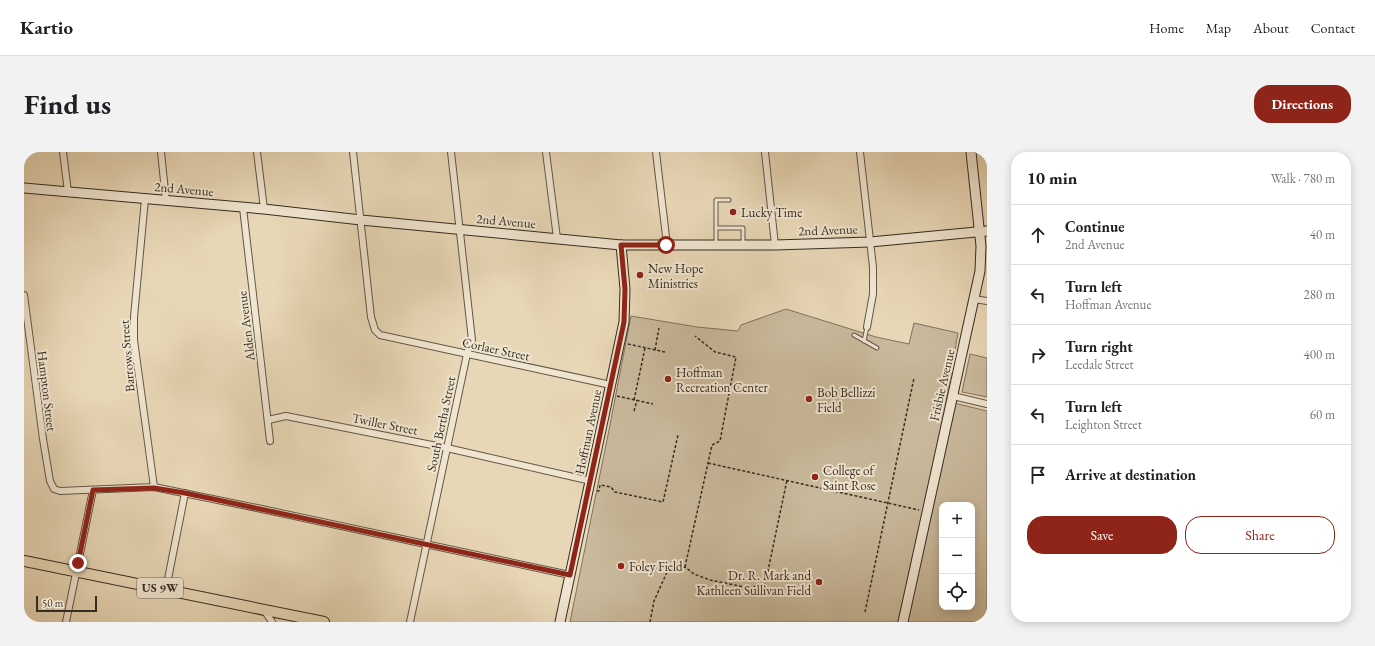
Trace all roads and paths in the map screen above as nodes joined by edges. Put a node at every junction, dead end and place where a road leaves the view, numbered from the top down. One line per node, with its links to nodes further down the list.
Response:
1 (63, 152): 12 (street)
2 (161, 152): 15 (street)
3 (257, 152): 17 (street)
4 (353, 152): 18 (street)
5 (451, 152): 20 (street, South Bertha Street)
6 (546, 152): 22 (street)
7 (656, 152): 25 (street)
8 (765, 152): 28 (street)
9 (860, 152): 23 (street)
10 (971, 152): 21 (street, Frisbie Avenue)
11 (24, 188): 12 (street, 2nd Avenue)
12 (68, 192): 13 (street, 2nd Avenue)
13 (145, 199): 15 (street, 2nd Avenue); 59 (street, Barrows Street)
14 (729, 200): 19 (lane)
15 (166, 201): 16 (street, 2nd Avenue)
16 (243, 208): 17 (street, 2nd Avenue); 52 (street, Alden Avenue)
17 (264, 209): 18 (street, 2nd Avenue)
18 (361, 220): 20 (street, 2nd Avenue); 42 (street, Corlaer Street)
19 (716, 228): 26 (lane); 27 (lane)
20 (460, 230): 22 (street, 2nd Avenue); 42 (street, South Bertha Street)
21 (983, 231): 23 (street, 2nd Avenue); 30 (street, Frisbie Avenue)
22 (557, 238): 24 (street, 2nd Avenue)
23 (870, 242): 28 (street, 2nd Avenue); 32 (street)
24 (621, 245): 25 (street, 2nd Avenue); 37 (street, Hoffman Avenue)
25 (666, 245): 26 (street, 2nd Avenue)
26 (716, 245): 27 (street, 2nd Avenue)
27 (743, 245): 28 (street, 2nd Avenue)
28 (775, 245)
29 (24, 295): 60 (street, Hampton Street)
30 (974, 299): 31 (street); 46 (street, Frisbie Avenue)
31 (987, 301)
32 (867, 327): 36 (lane)
33 (659, 328): 40 (path)
34 (854, 335): 36 (lane)
35 (695, 336): 56 (path)
36 (864, 341): 39 (lane)
37 (620, 342): 38 (path); 44 (street, Hoffman Avenue)
38 (646, 348): 40 (path); 47 (path)
39 (877, 348)
40 (655, 350): 41 (path)
41 (665, 352)
42 (467, 354): 44 (street, Corlaer Street); 55 (street, South Bertha Street)
43 (914, 378): 62 (path)
44 (611, 385): 45 (street, Hoffman Avenue)
45 (609, 394): 47 (path); 58 (street, Hoffman Avenue)
46 (953, 396): 50 (street); 63 (street, Frisbie Avenue)
47 (634, 400): 48 (path)
48 (637, 400): 49 (path); 51 (path)
49 (653, 404)
50 (987, 404)
51 (634, 411)
52 (268, 420): 54 (street, Alden Avenue); 55 (street, Twiller Street)
53 (678, 435): 58 (path)
54 (270, 441)
55 (447, 448): 58 (street, Twiller Street); 64 (street, South Bertha Street)
56 (708, 462): 57 (path); 66 (path)
57 (787, 480): 62 (path); 66 (path)
58 (590, 485): 68 (street, Hoffman Avenue)
59 (154, 488): 60 (street); 61 (street)
60 (93, 490): 67 (street)
61 (185, 493): 64 (street); 69 (street)
62 (888, 503): 63 (path); 71 (path)
63 (927, 512): 79 (street, Frisbie Avenue)
64 (428, 544): 68 (street); 76 (street, South Bertha Street)
65 (24, 561): 67 (main road, US 9W)
66 (685, 568): 78 (path)
67 (77, 572): 69 (main road, US 9W); 73 (street)
68 (570, 575): 77 (street, Hoffman Avenue)
69 (166, 589): 70 (main road, US 9W)
70 (264, 610): 72 (main road, US 9W); 74 (street)
71 (865, 612)
72 (296, 619): 75 (main road, US 9W)
73 (66, 622)
74 (272, 622)
75 (324, 622)
76 (410, 622)
77 (560, 622)
78 (650, 622)
79 (903, 622)

